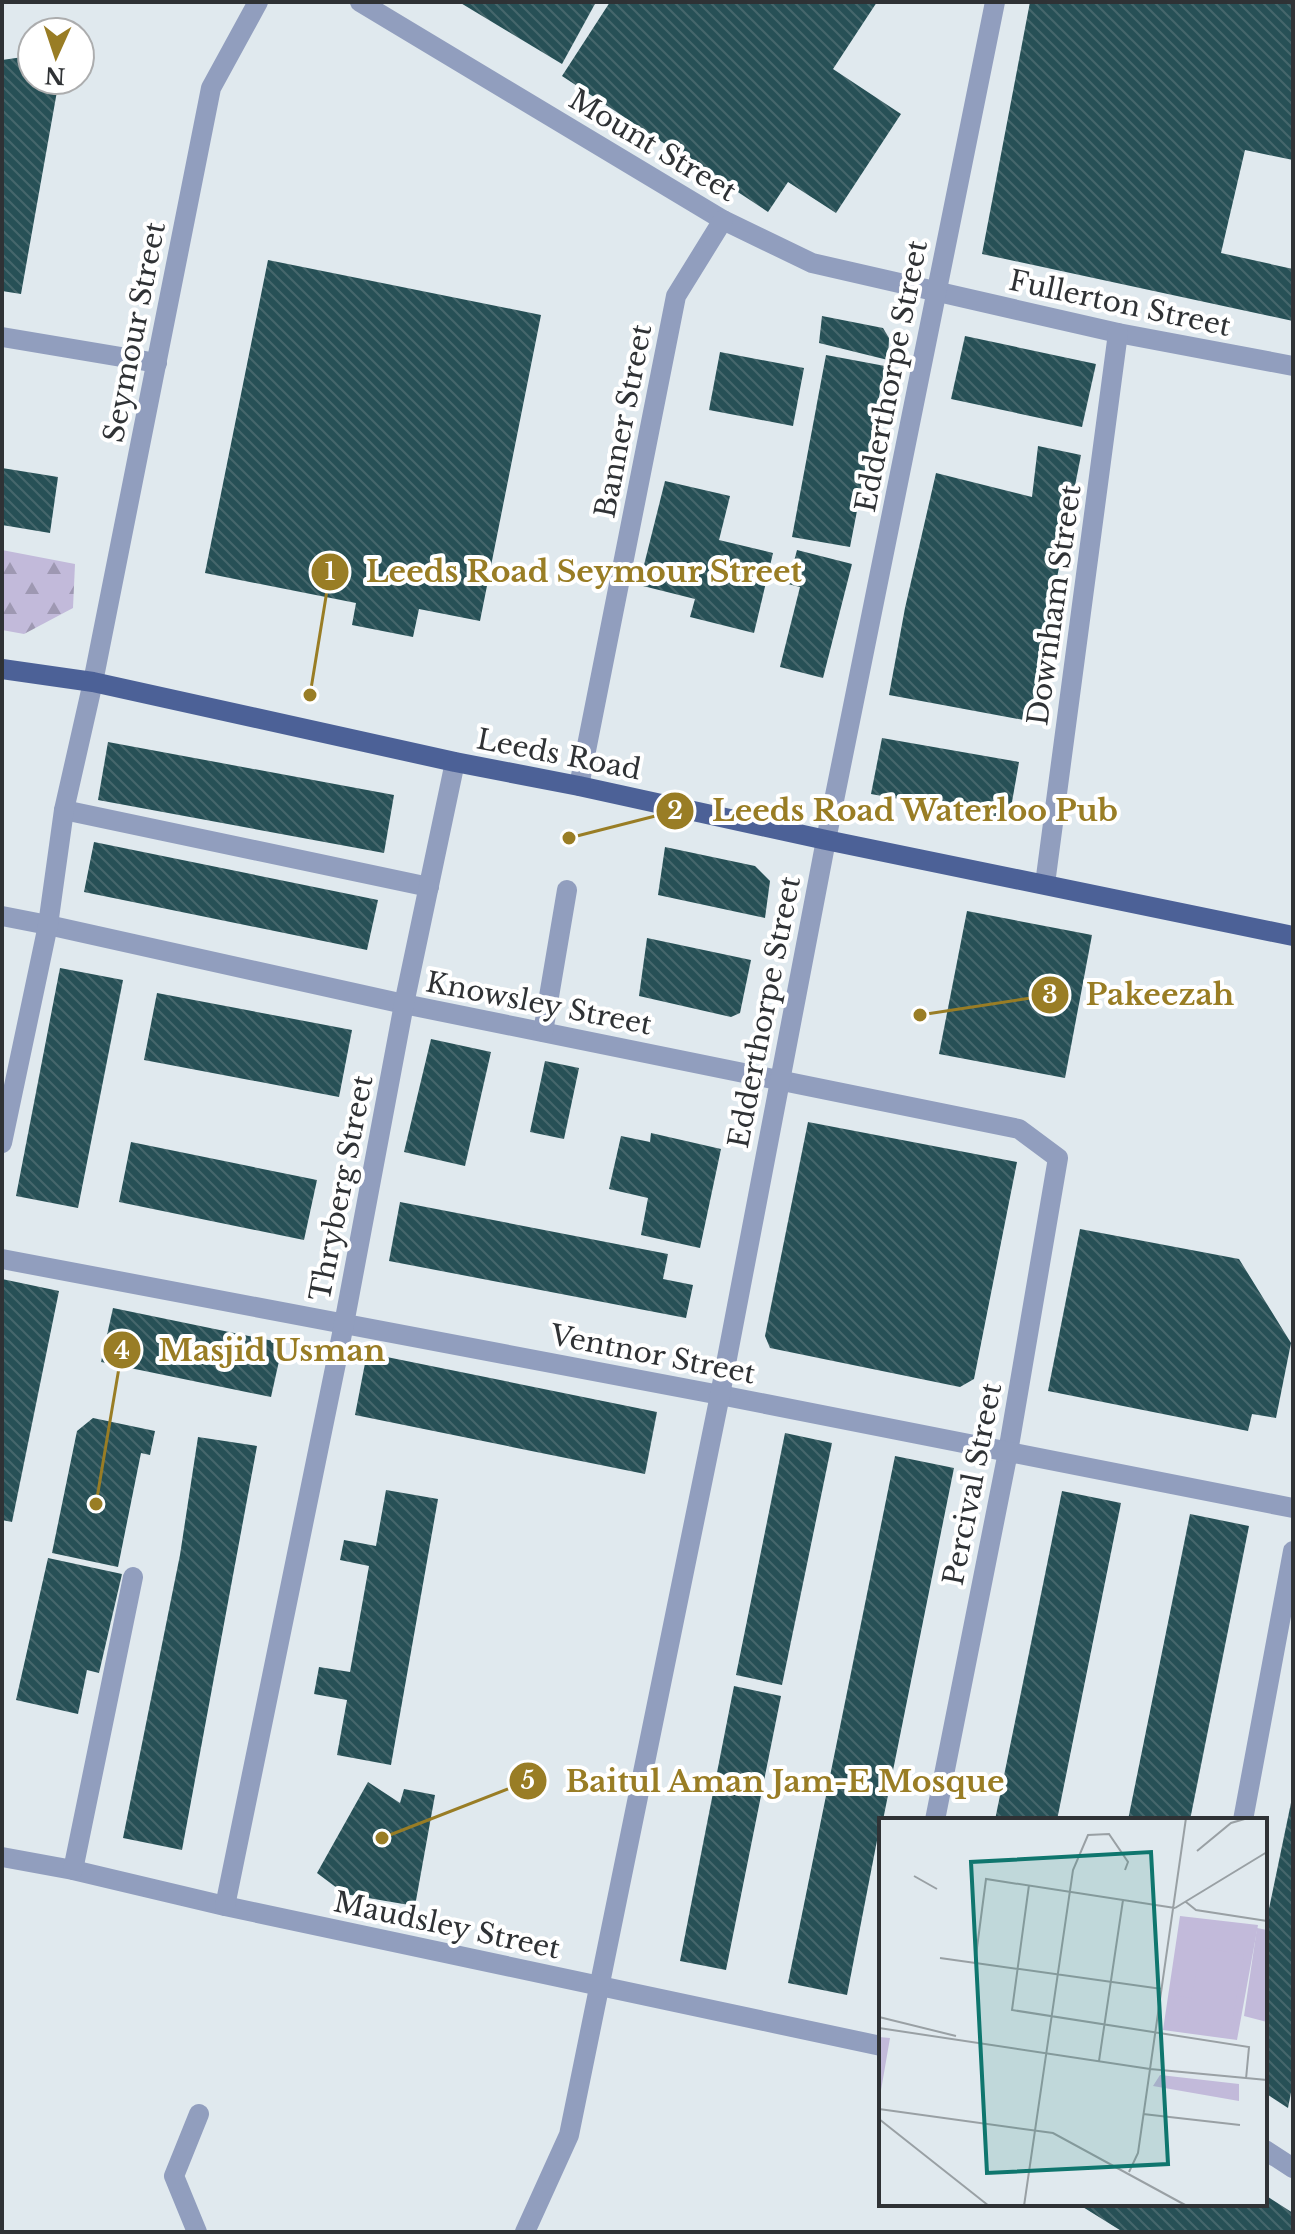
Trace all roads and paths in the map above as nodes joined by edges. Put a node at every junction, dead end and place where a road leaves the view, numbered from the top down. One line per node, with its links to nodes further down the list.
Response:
1 (258, 2): 8 (street, Seymour Street)
2 (360, 2): 4 (street, Mount Street)
3 (995, 2): 5 (street, Edderthorpe Street)
4 (723, 220): 5 (street, Mount Street); 13 (street, Banner Street)
5 (936, 293): 6 (street, Fullerton Street); 15 (street, Edderthorpe Street)
6 (1118, 333): 9 (street, Fullerton Street); 16 (street, Downham Street)
7 (2, 337): 8 (street)
8 (157, 363): 11 (street, Seymour Street)
9 (1293, 366)
10 (2, 669): 11 (main road, Leeds Road)
11 (93, 682): 12 (main road, Leeds Road); 14 (street, Seymour Street)
12 (455, 762): 13 (main road, Leeds Road); 17 (street, Thryberg Street)
13 (579, 786): 15 (main road, Leeds Road)
14 (64, 810): 17 (street); 20 (street, Seymour Street)
15 (826, 840): 16 (main road, Leeds Road); 24 (street, Edderthorpe Street)
16 (1045, 884): 21 (main road, Leeds Road)
17 (429, 887): 22 (street, Thryberg Street)
18 (567, 890): 23 (street)
19 (2, 916): 20 (street, Knowsley Street)
20 (48, 925): 22 (street, Knowsley Street); 25 (street, Seymour Street)
21 (1293, 936)
22 (404, 1004): 23 (street, Knowsley Street); 28 (street, Thryberg Street)
23 (543, 1032): 24 (street, Knowsley Street)
24 (780, 1079): 26 (street, Knowsley Street); 29 (street, Edderthorpe Street)
25 (2, 1143)
26 (1058, 1158): 30 (street, Percival Street)
27 (2, 1259): 28 (street, Ventnor Street)
28 (344, 1324): 29 (street, Ventnor Street); 38 (street, Thryberg Street)
29 (720, 1395): 30 (street, Ventnor Street); 39 (street, Edderthorpe Street)
30 (1008, 1452): 31 (street, Ventnor Street); 34 (street, Percival Street)
31 (1293, 1508)
32 (1293, 1551): 35 (street)
33 (133, 1577): 37 (street)
34 (935, 1818)
35 (1243, 1818)
36 (2, 1857): 37 (street, Maudsley Street)
37 (73, 1870): 38 (street, Maudsley Street)
38 (225, 1906): 39 (street, Maudsley Street)
39 (598, 1986): 40 (street, Maudsley Street); 45 (street, Edderthorpe Street)
40 (879, 2046)
41 (199, 2114): 44 (street)
42 (1267, 2151): 43 (street)
43 (1293, 2168)
44 (197, 2232)
45 (525, 2232)

